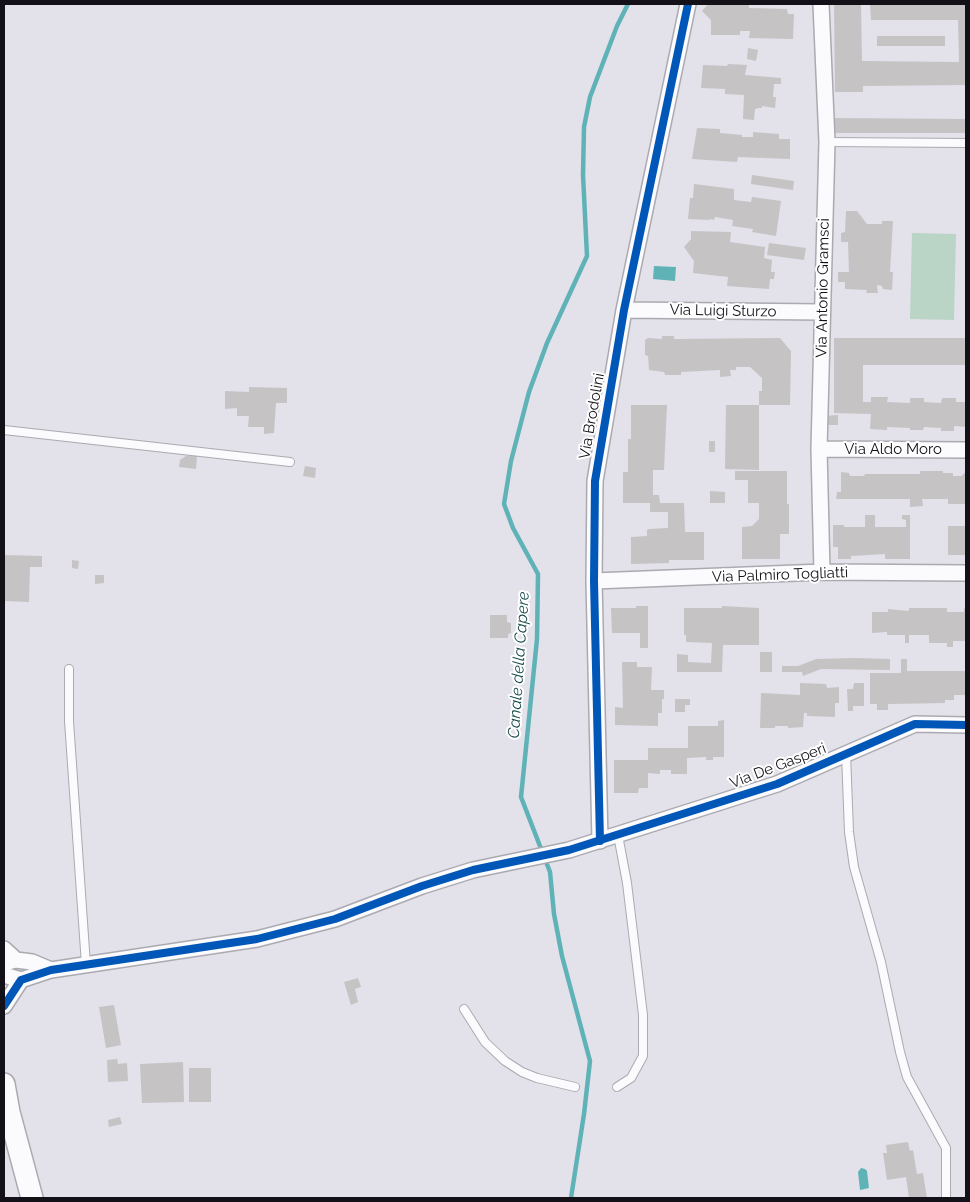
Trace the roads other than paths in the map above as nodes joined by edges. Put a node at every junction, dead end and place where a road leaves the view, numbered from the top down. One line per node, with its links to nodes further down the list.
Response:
1 (688, 4): 5 (street, Via Brodolini)
2 (821, 4): 3 (street, Via Antonio Gramsci)
3 (827, 142): 4 (lane); 6 (street, Via Antonio Gramsci)
4 (966, 143)
5 (624, 310): 6 (street, Via Luigi Sturzo); 13 (street, Via Brodolini)
6 (822, 312): 8 (street, Via Antonio Gramsci)
7 (4, 430): 10 (lane)
8 (819, 448): 9 (street, Via Aldo Moro); 11 (street, Via Antonio Gramsci)
9 (966, 450)
10 (290, 462)
11 (822, 572): 12 (street, Via Palmiro Togliatti); 13 (street, Via Palmiro Togliatti)
12 (966, 573)
13 (594, 581): 18 (street, Via Brodolini)
14 (69, 669): 21 (lane)
15 (966, 725): 16 (street, Via De Gasperi)
16 (846, 754): 17 (street, Via De Gasperi); 32 (lane)
17 (618, 835): 18 (street, Via De Gasperi); 29 (lane)
18 (600, 840): 21 (street, Via De Gasperi)
19 (4, 949): 20 (street)
20 (10, 962): 22 (street)
21 (86, 965): 22 (street, Via De Gasperi)
22 (51, 970): 24 (street, Via De Gasperi)
23 (4, 975): 24 (street)
24 (21, 980): 25 (street)
25 (4, 1006)
26 (464, 1009): 28 (lane)
27 (4, 1084): 30 (main road)
28 (575, 1087)
29 (617, 1087)
30 (6, 1113): 31 (main road)
31 (32, 1198)
32 (946, 1198)

